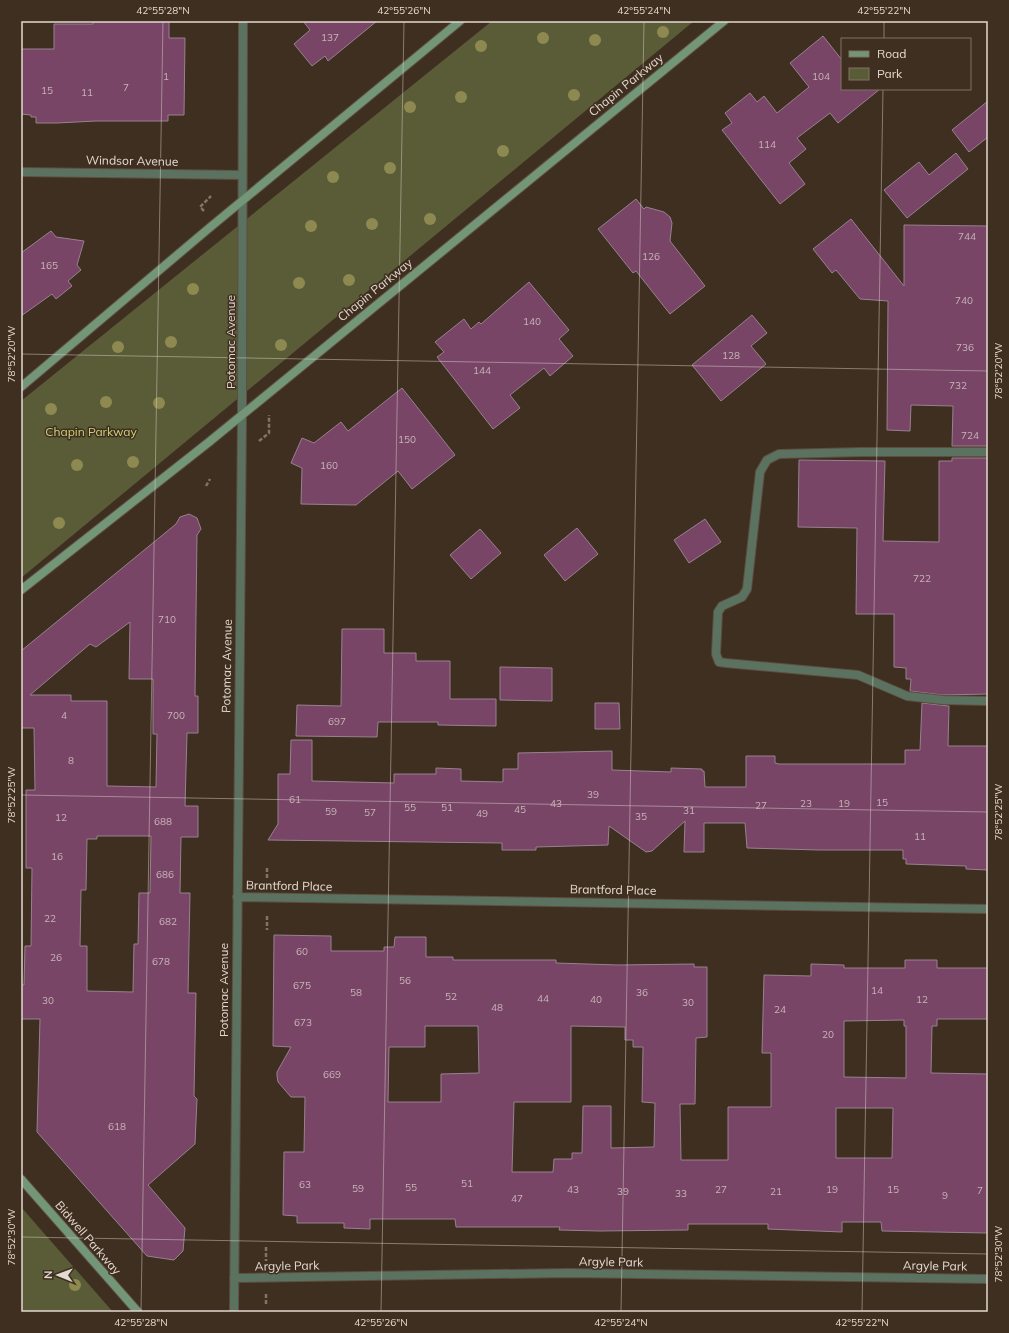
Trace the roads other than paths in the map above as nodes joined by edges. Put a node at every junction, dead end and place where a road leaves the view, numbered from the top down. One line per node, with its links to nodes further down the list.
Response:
1 (243, 21): 5 (street, Potomac Avenue)
2 (460, 21): 6 (street)
3 (724, 21): 8 (street, Chapin Parkway)
4 (21, 172): 5 (street, Windsor Avenue)
5 (242, 174): 6 (street, Potomac Avenue)
6 (243, 200): 7 (street); 8 (street, Potomac Avenue)
7 (21, 387)
8 (242, 414): 10 (street, Chapin Parkway); 12 (street, Potomac Avenue)
9 (988, 452): 11 (street)
10 (21, 590)
11 (988, 701)
12 (237, 897): 13 (street, Brantford Place); 15 (street, Potomac Avenue)
13 (988, 909)
14 (21, 1179): 17 (street, Bidwell Parkway)
15 (234, 1278): 16 (street, Argyle Park); 18 (street, Potomac Avenue)
16 (988, 1279)
17 (138, 1312)
18 (234, 1312)

